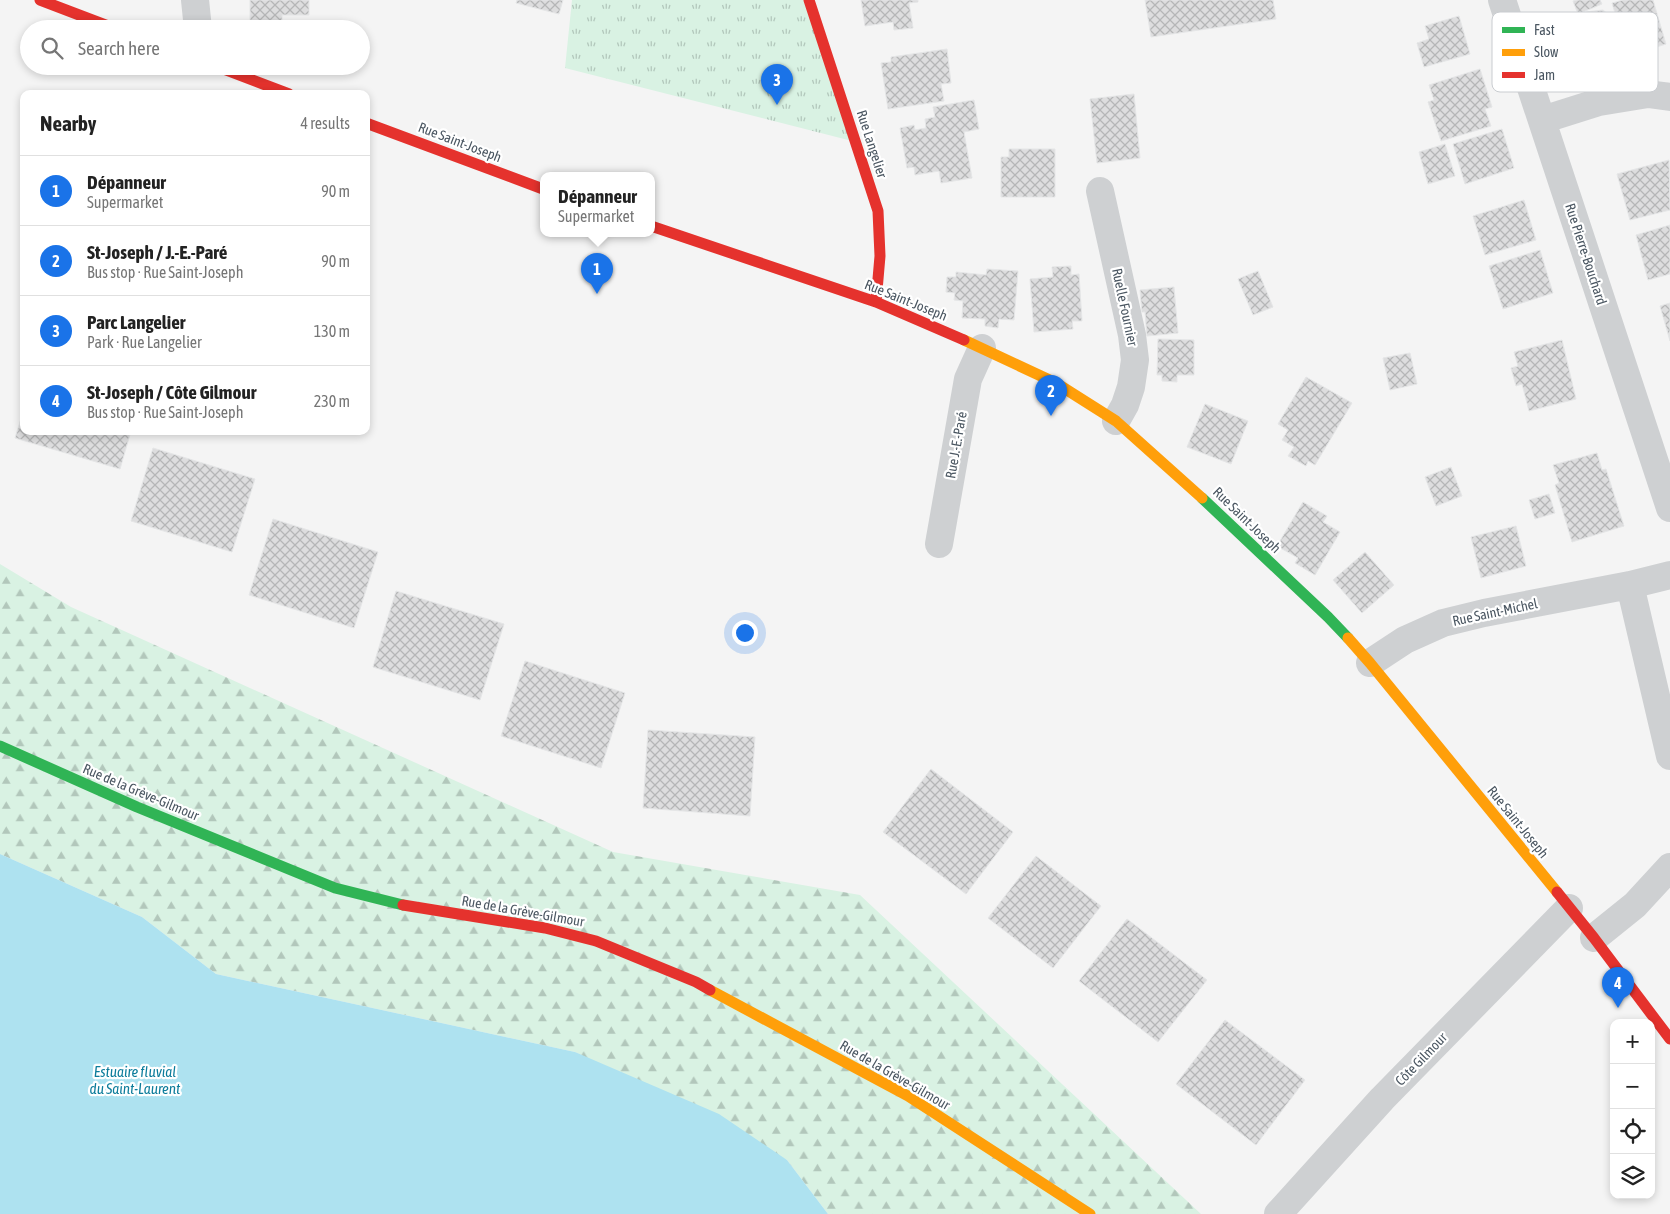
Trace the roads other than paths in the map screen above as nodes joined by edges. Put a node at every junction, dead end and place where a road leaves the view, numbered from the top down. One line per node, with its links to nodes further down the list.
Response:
1 (40, 0): 6 (street)
2 (195, 0): 7 (street)
3 (809, 0): 17 (street, Rue Langelier)
4 (1502, 0): 5 (street, Rue Pierre-Bouchard)
5 (1506, 12)
6 (92, 20)
7 (197, 20)
8 (239, 75): 9 (street)
9 (279, 90)
10 (1533, 92): 12 (street, Rue Pierre-Bouchard)
11 (1670, 97): 12 (street)
12 (1542, 120): 20 (street, Rue Pierre-Bouchard)
13 (370, 124): 14 (street, Rue Saint-Joseph)
14 (540, 188)
15 (1100, 191): 19 (street, Ruelle Fournier)
16 (655, 227): 17 (street, Rue Saint-Joseph)
17 (876, 302): 18 (street, Rue Saint-Joseph)
18 (982, 348): 19 (street, Rue Saint-Joseph); 21 (street, Rue J.-E.-Paré)
19 (1116, 421): 24 (street, Rue Saint-Joseph)
20 (1670, 508)
21 (939, 544)
22 (1670, 575): 23 (street, Rue Saint-Michel)
23 (1630, 585): 24 (street, Rue Saint-Michel); 26 (street)
24 (1370, 663): 28 (street, Rue Saint-Joseph)
25 (0, 746): 31 (street, Rue de la Grève-Gilmour)
26 (1670, 756)
27 (1670, 867): 29 (street)
28 (1569, 908): 29 (street, Rue Saint-Joseph); 32 (street, Côte Gilmour)
29 (1594, 938): 30 (street, Rue Saint-Joseph)
30 (1670, 1039)
31 (1090, 1214)
32 (1278, 1214)

